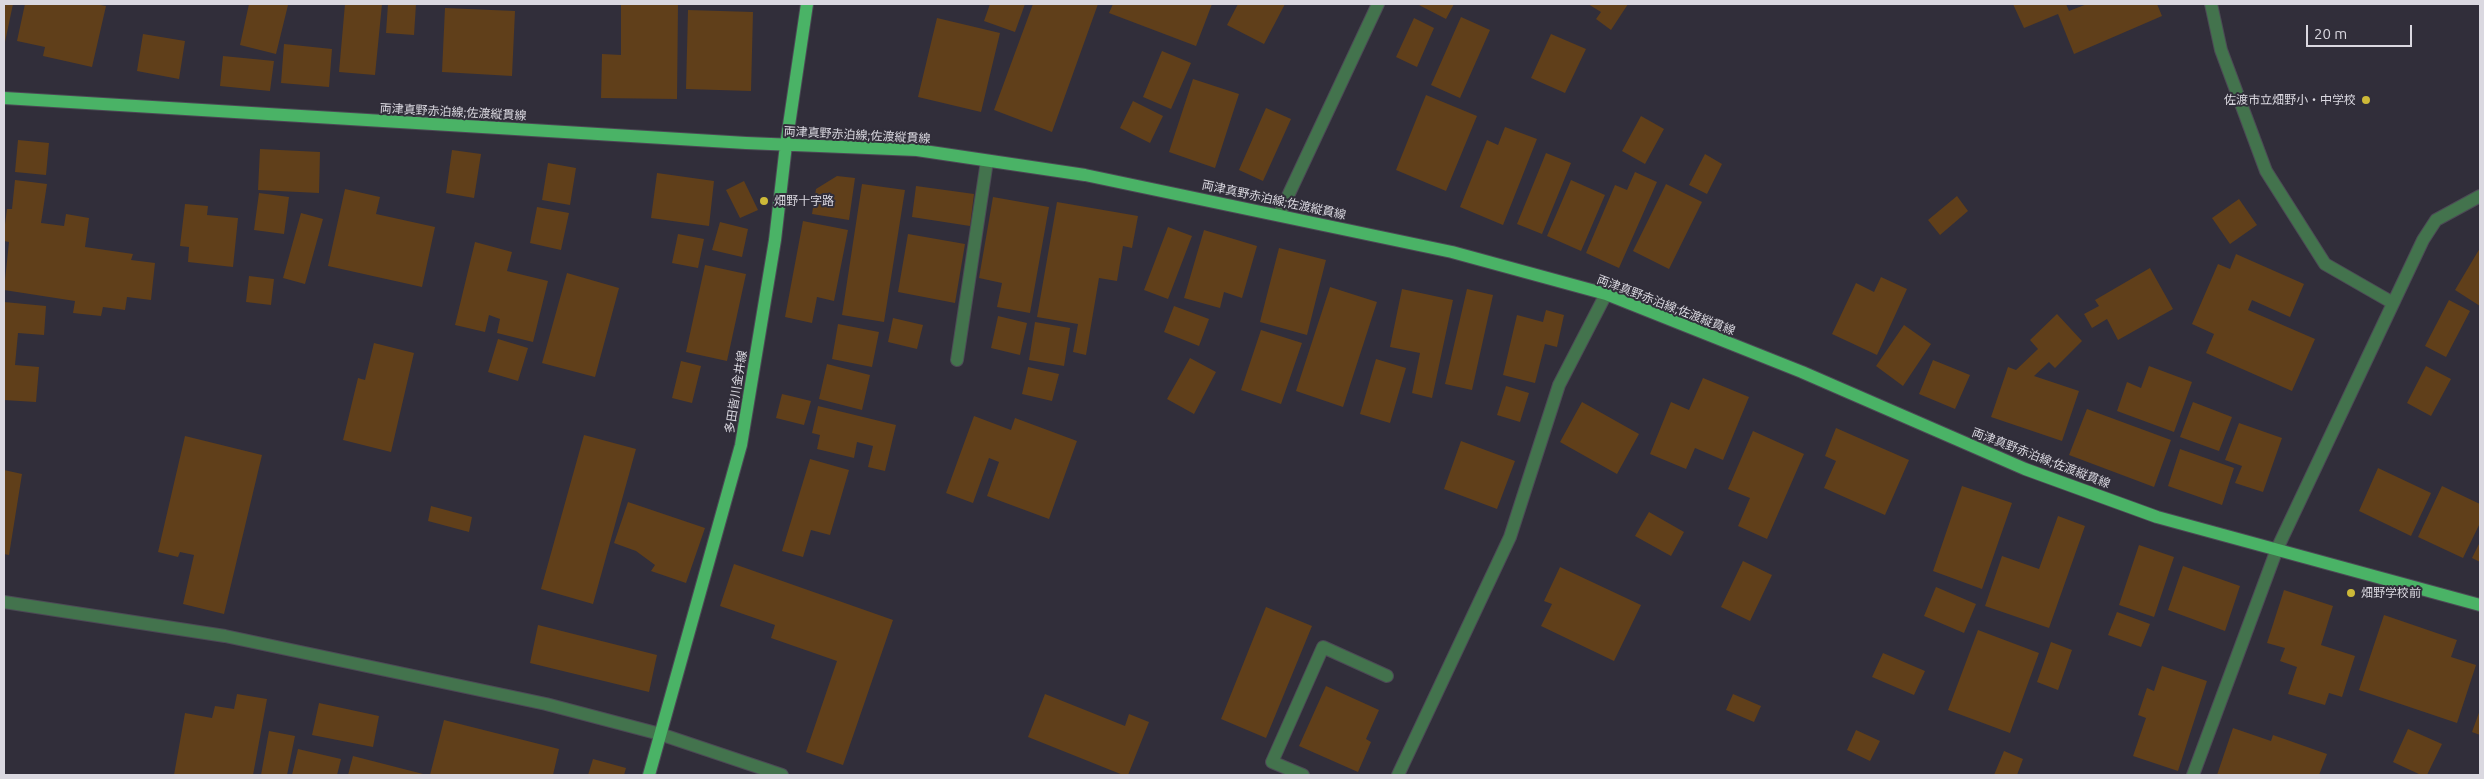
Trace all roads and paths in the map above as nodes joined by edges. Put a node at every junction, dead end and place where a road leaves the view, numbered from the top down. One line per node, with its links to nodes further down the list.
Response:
1 (807, 4): 5 (main road, 多田皆川金井線)
2 (1378, 4): 8 (street)
3 (2211, 4): 10 (street)
4 (4, 98): 5 (main road, 両津真野赤泊線;佐渡縦貫線)
5 (786, 145): 6 (main road, 両津真野赤泊線;佐渡縦貫線); 16 (main road, 多田皆川金井線)
6 (987, 161): 8 (main road, 両津真野赤泊線;佐渡縦貫線); 11 (street)
7 (2480, 196): 10 (street)
8 (1279, 215): 9 (main road, 両津真野赤泊線;佐渡縦貫線)
9 (1606, 294): 12 (main road, 両津真野赤泊線;佐渡縦貫線); 20 (street)
10 (2393, 303): 12 (street)
11 (957, 360)
12 (2277, 549): 14 (main road, 両津真野赤泊線;佐渡縦貫線); 21 (street)
13 (4, 602): 16 (street)
14 (2480, 605)
15 (1388, 676): 19 (street)
16 (660, 734): 17 (main road, 多田皆川金井線); 18 (street)
17 (649, 775)
18 (782, 775)
19 (1303, 775)
20 (1398, 775)
21 (2193, 775)

